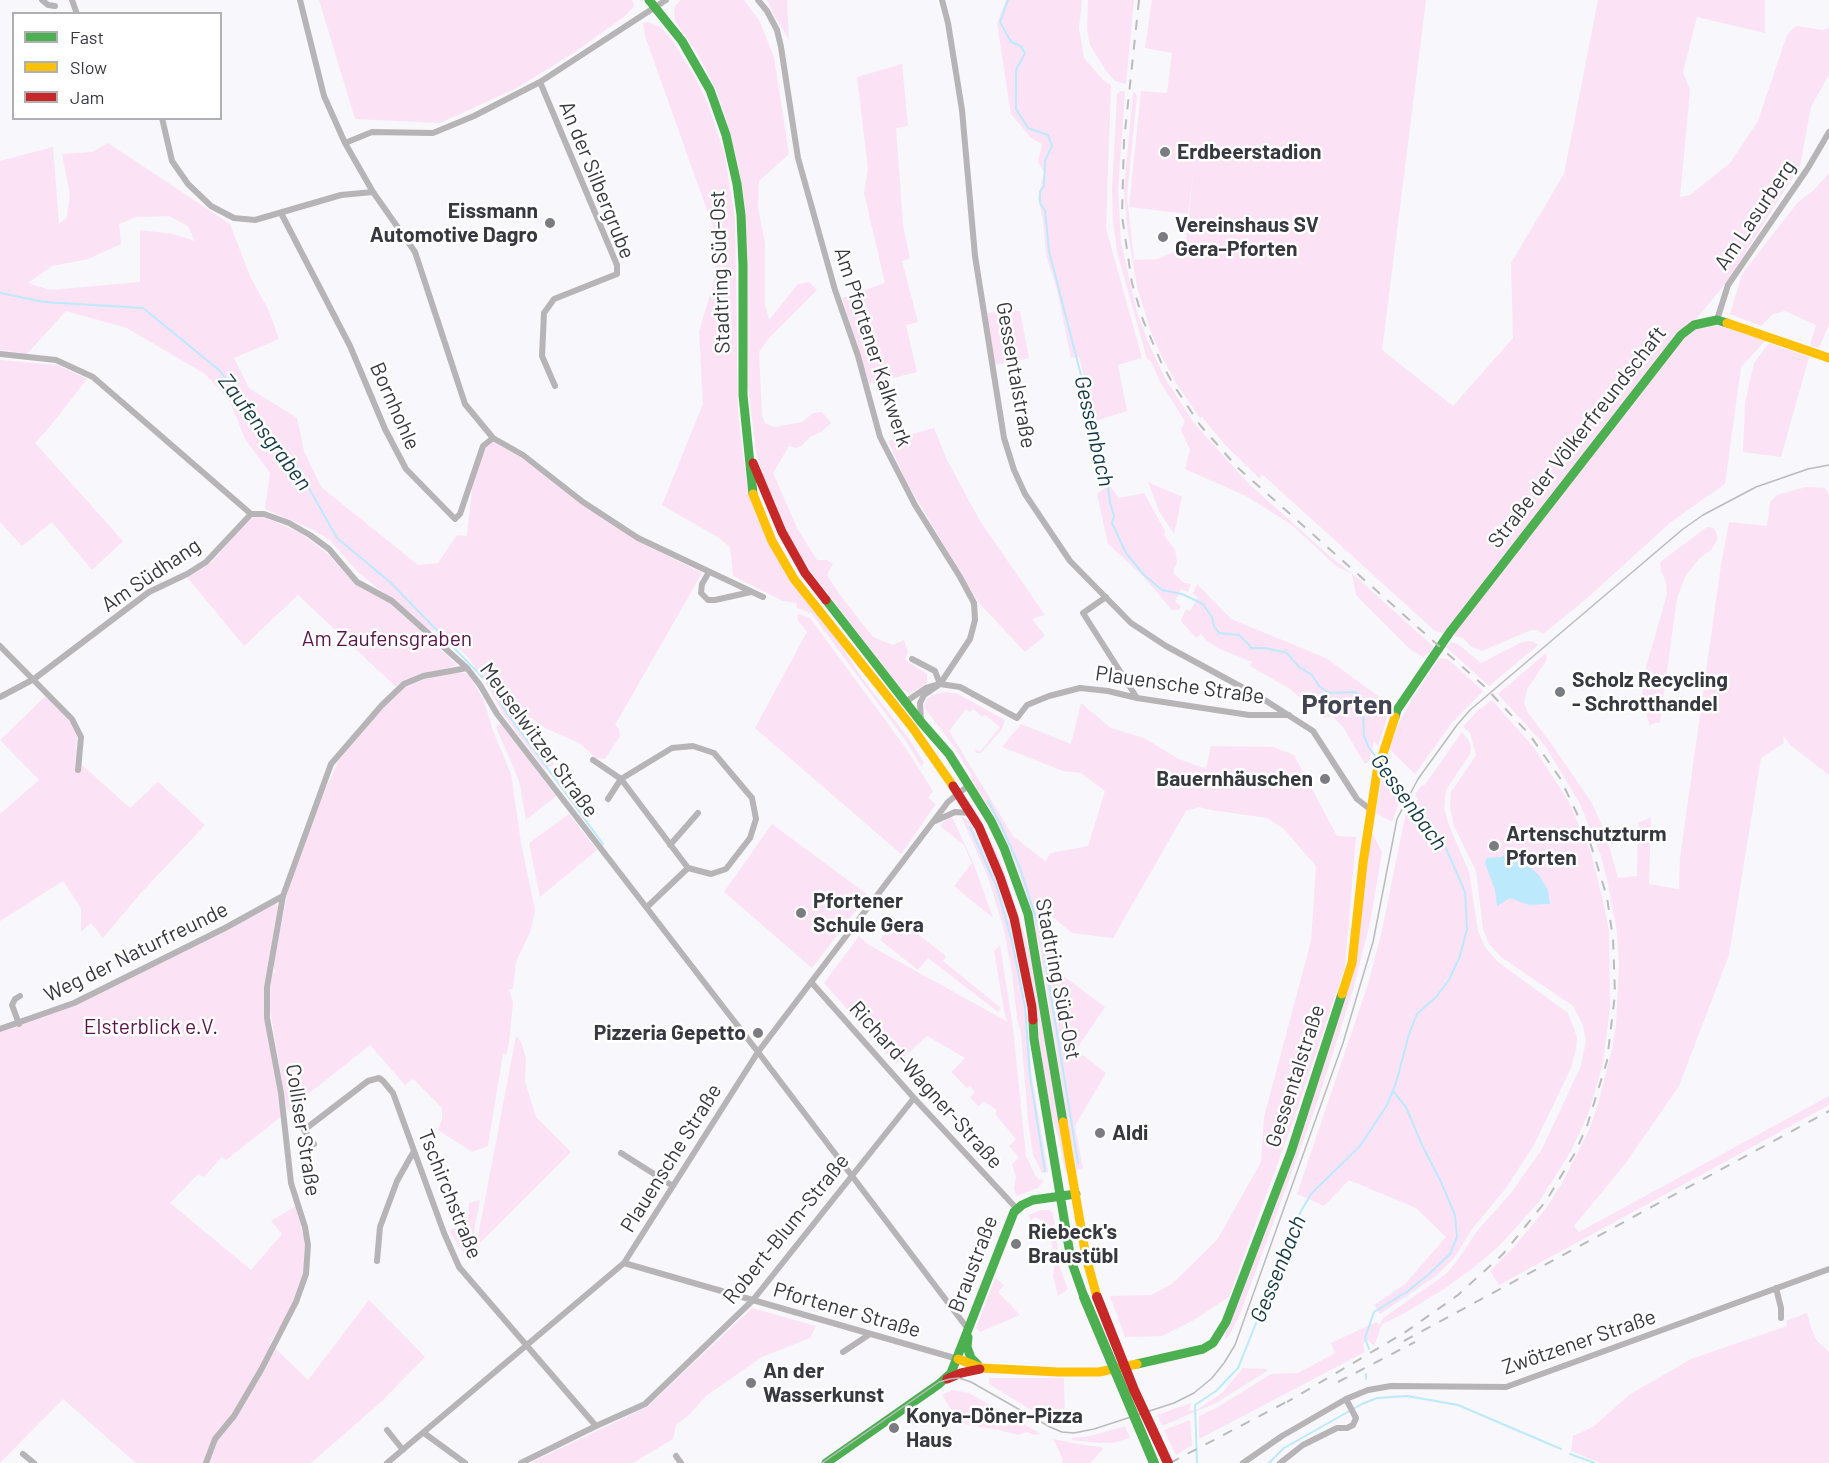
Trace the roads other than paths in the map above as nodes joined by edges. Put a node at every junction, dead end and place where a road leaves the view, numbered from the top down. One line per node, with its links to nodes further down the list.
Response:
1 (42, 0): 2 (street)
2 (53, 0)
3 (300, 0): 11 (street)
4 (666, 0): 7 (street)
5 (758, 0): 30 (street, Am Pfortener Kalkwerk)
6 (942, 0): 24 (street, Gessentalstraße)
7 (652, 3): 8 (street); 19 (main road, Stadtring Süd-Ost)
8 (540, 82): 11 (street); 17 (street, An der Silbergrube)
9 (162, 120): 13 (street)
10 (1829, 132): 14 (street, Am Lasurberg)
11 (345, 143): 12 (street)
12 (373, 192): 13 (street); 18 (street)
13 (281, 213): 18 (street, Bornhohle)
14 (1717, 320): 16 (main road); 25 (main road, Straße der Völkerfreundschaft)
15 (0, 354): 20 (street, Meuselwitzer Straße)
16 (1829, 358)
17 (555, 386)
18 (493, 438): 21 (street)
19 (750, 457): 33 (main road, Stadtring Süd-Ost); 34 (main road, Stadtring Süd-Ost)
20 (251, 514): 28 (street, Meuselwitzer Straße); 29 (street, Am Südhang)
21 (709, 572): 22 (street); 22 (street)
22 (751, 592): 23 (street)
23 (763, 597)
24 (1106, 597): 32 (street); 35 (street, Gessentalstraße)
25 (1450, 632): 43 (main road, Gessentalstraße)
26 (0, 645): 29 (street)
27 (912, 659): 30 (street)
28 (467, 668): 49 (street, Colliser Straße); 50 (street, Meuselwitzer Straße)
29 (34, 679): 31 (street, Am Südhang); 38 (street)
30 (939, 684): 32 (street, Plauensche Straße); 33 (street); 36 (street)
31 (0, 697)
32 (1137, 698): 35 (street, Plauensche Straße)
33 (909, 699): 34 (street); 36 (main road, Stadtring Süd-Ost)
34 (898, 711): 41 (main road, Stadtring Süd-Ost)
35 (1289, 715): 43 (street, Gessentalstraße)
36 (921, 722): 40 (main road, Stadtring Süd-Ost)
37 (593, 760): 39 (street)
38 (78, 771)
39 (621, 779): 42 (street); 47 (street); 48 (street)
40 (969, 785): 41 (street, Plauensche Straße); 62 (main road, Stadtring Süd-Ost)
41 (958, 793): 45 (main road, Stadtring Süd-Ost); 46 (street, Plauensche Straße)
42 (608, 800)
43 (1371, 810): 76 (main road, Gessentalstraße)
44 (698, 813): 47 (street)
45 (971, 813): 46 (street); 63 (main road, Stadtring Süd-Ost)
46 (932, 823): 51 (street, Plauensche Straße)
47 (670, 845): 48 (street)
48 (688, 868): 50 (street)
49 (283, 896): 53 (street, Weg der Naturfreunde); 86 (street, Colliser Straße)
50 (647, 907): 55 (street, Meuselwitzer Straße)
51 (811, 982): 55 (street, Plauensche Straße); 56 (street, Richard-Wagner-Straße)
52 (20, 996): 53 (street)
53 (19, 1024): 54 (street, Weg der Naturfreunde)
54 (0, 1029)
55 (758, 1052): 60 (street, Meuselwitzer Straße); 61 (street, Plauensche Straße)
56 (914, 1098): 60 (street, Robert-Blum-Straße); 64 (street, Richard-Wagner-Straße)
57 (314, 1144): 58 (street, Tschirchstraße)
58 (414, 1151): 65 (street); 73 (street, Tschirchstraße)
59 (621, 1153): 61 (street)
60 (851, 1175): 69 (street, Robert-Blum-Straße); 71 (street, Meuselwitzer Straße)
61 (673, 1186): 66 (street, Plauensche Straße)
62 (1076, 1194): 63 (main road, Braustraße); 93 (main road, Stadtring Süd-Ost, bridge)
63 (1060, 1196): 64 (main road, Braustraße); 92 (main road, Stadtring Süd-Ost, bridge)
64 (1017, 1209): 71 (main road, Braustraße)
65 (377, 1260)
66 (624, 1263): 69 (street, Pfortener Straße); 73 (street, Plauensche Straße)
67 (1829, 1269): 68 (street, Zwötzener Straße)
68 (1776, 1288): 70 (street); 78 (street, Zwötzener Straße)
69 (753, 1300): 72 (street, Pfortener Straße); 79 (street, Robert-Blum-Straße)
70 (1781, 1318)
71 (968, 1329): 75 (main road, Braustraße); 76 (main road)
72 (870, 1334): 74 (street); 75 (street, Pfortener Straße)
73 (527, 1346): 79 (street, Tschirchstraße); 81 (street, Plauensche Straße)
74 (843, 1352)
75 (958, 1359): 76 (main road); 77 (main road, Braustraße)
76 (982, 1368): 77 (main road)
77 (945, 1380): 91 (main road)
78 (1348, 1402): 94 (street, Zwötzener Straße); 95 (street)
79 (596, 1426): 89 (street, Robert-Blum-Straße)
80 (387, 1430): 82 (street)
81 (424, 1433): 82 (street, Plauensche Straße); 88 (street)
82 (403, 1450): 87 (street, Plauensche Straße)
83 (24, 1454): 85 (street)
84 (676, 1456): 90 (street)
85 (34, 1463)
86 (207, 1463)
87 (387, 1463)
88 (465, 1463)
89 (521, 1463)
90 (681, 1463)
91 (826, 1463)
92 (1154, 1463)
93 (1168, 1463)
94 (1243, 1463)
95 (1281, 1463)

